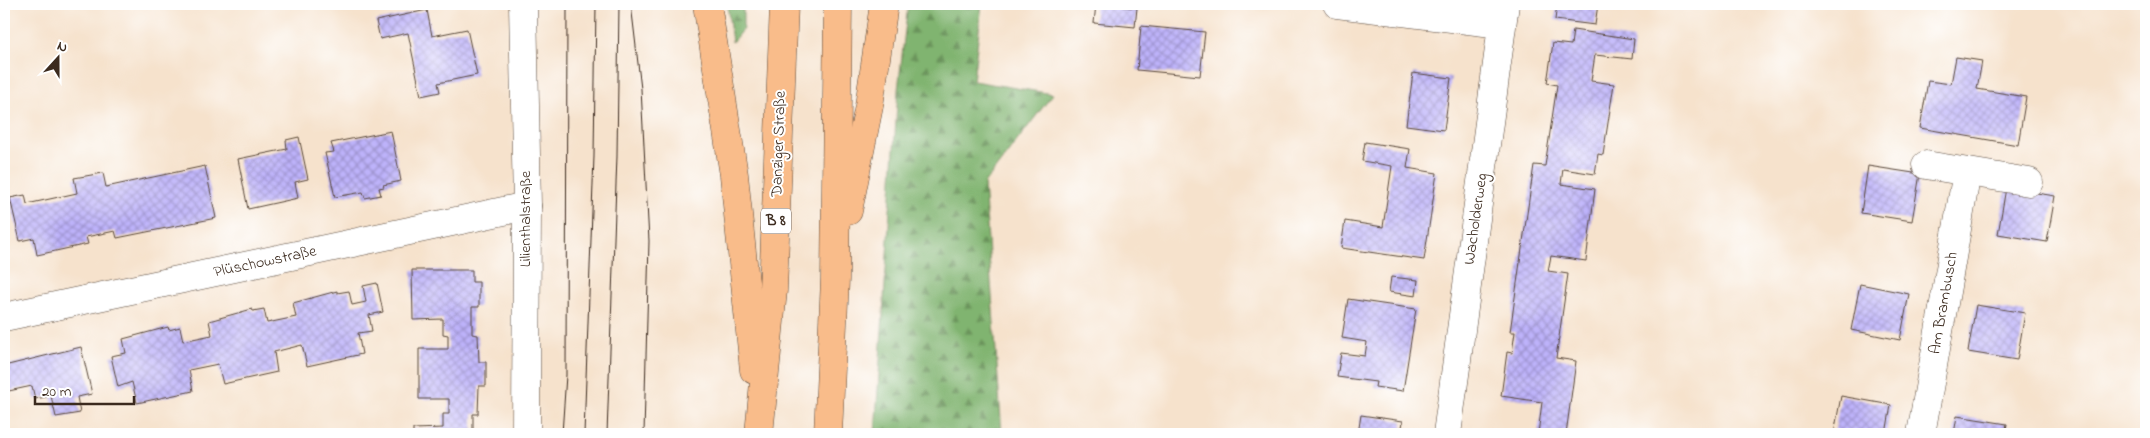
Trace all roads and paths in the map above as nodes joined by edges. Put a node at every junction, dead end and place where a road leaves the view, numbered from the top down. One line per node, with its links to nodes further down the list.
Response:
1 (523, 4): 11 (street, Lilienthalstraße)
2 (707, 4): 14 (highway)
3 (784, 4): 14 (highway, Danziger Straße / B 8)
4 (838, 4): 12 (highway)
5 (884, 4): 12 (highway)
6 (1337, 4): 7 (street)
7 (1503, 14): 17 (street, Wacholderweg)
8 (1926, 165): 9 (street)
9 (1967, 172): 10 (street); 18 (street, Am Brambusch)
10 (2029, 182)
11 (527, 206): 13 (street, Plüschowstraße); 15 (street, Lilienthalstraße)
12 (835, 279): 16 (highway)
13 (4, 317)
14 (759, 426)
15 (526, 434)
16 (828, 434)
17 (1447, 434)
18 (1921, 434)

